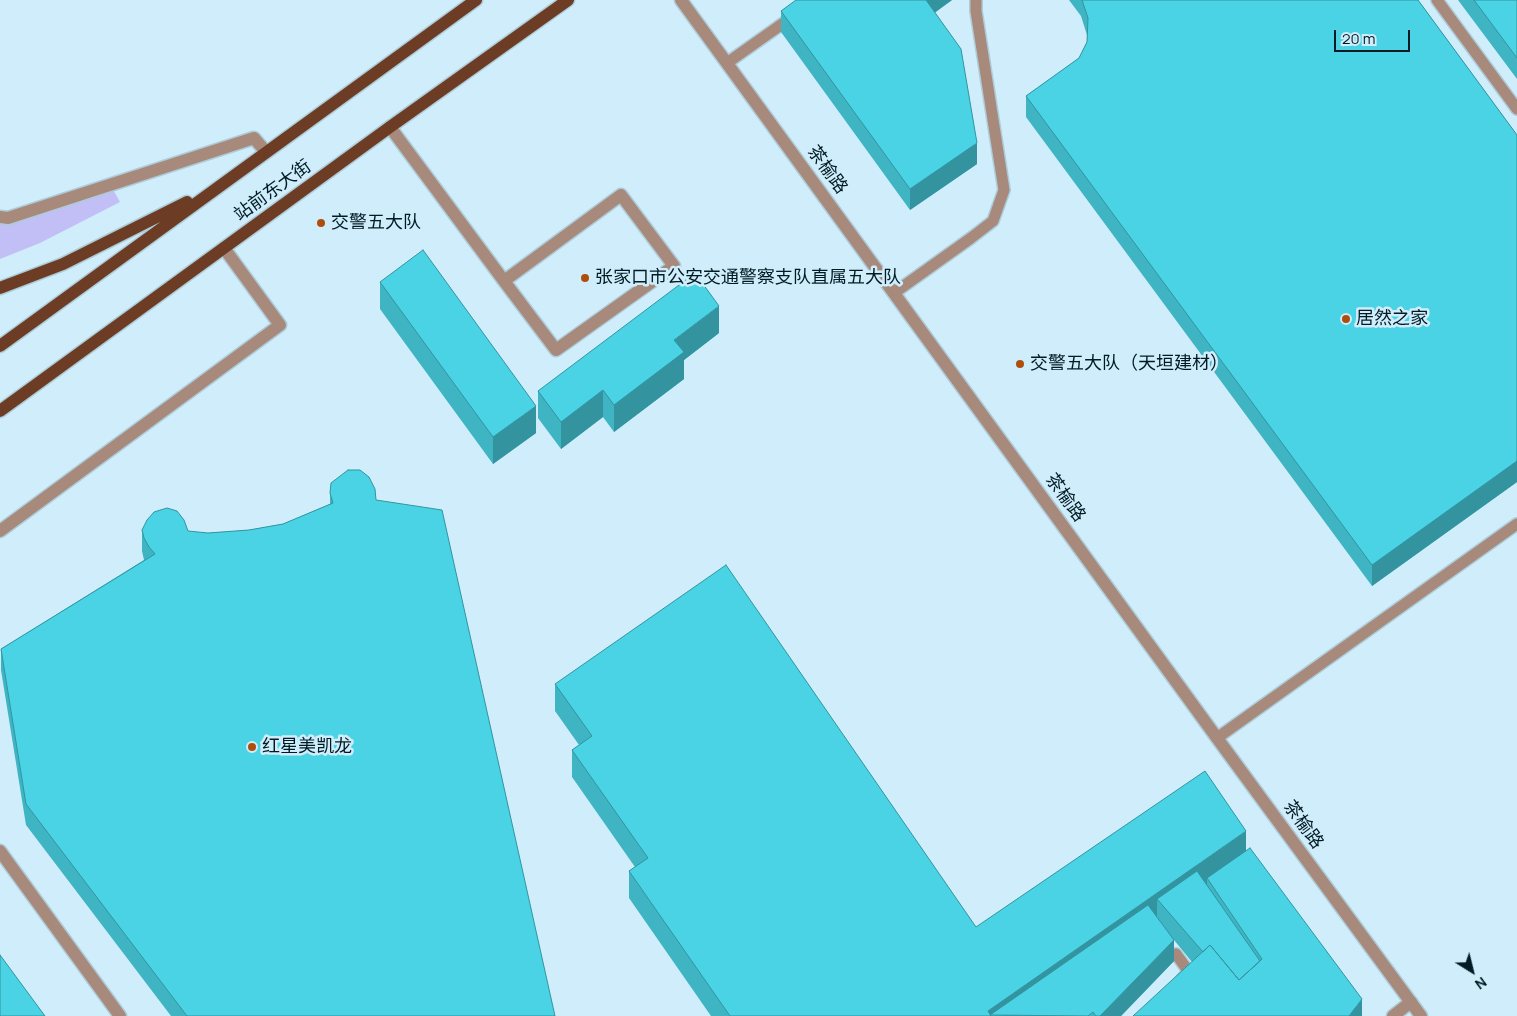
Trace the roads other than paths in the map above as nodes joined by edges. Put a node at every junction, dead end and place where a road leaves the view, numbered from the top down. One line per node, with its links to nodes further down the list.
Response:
1 (476, 0): 10 (main road, 站前东大街)
2 (568, 0): 9 (main road, 站前东大街)
3 (681, 0): 7 (street, 茶榆路)
4 (816, 0): 7 (lane)
5 (976, 0): 16 (lane)
6 (1437, 0): 8 (lane)
7 (727, 63): 16 (street, 茶榆路)
8 (1517, 109)
9 (390, 127): 13 (main road, 站前东大街); 14 (street)
10 (266, 152): 11 (main road, 站前东大街); 12 (street)
11 (219, 187): 15 (main road); 17 (main road, 站前东大街)
12 (0, 217)
13 (224, 248): 18 (main road, 站前东大街); 20 (street)
14 (504, 281): 14 (street)
15 (0, 288)
16 (894, 293): 21 (street, 茶榆路)
17 (0, 346)
18 (0, 413)
19 (1517, 524): 21 (lane)
20 (0, 531)
21 (1217, 738): 25 (street, 茶榆路)
22 (0, 851): 26 (street)
23 (1176, 954): 24 (lane)
24 (1176, 984)
25 (1411, 1002): 27 (street); 28 (street, 茶榆路)
26 (120, 1016)
27 (1393, 1016)
28 (1421, 1016)

